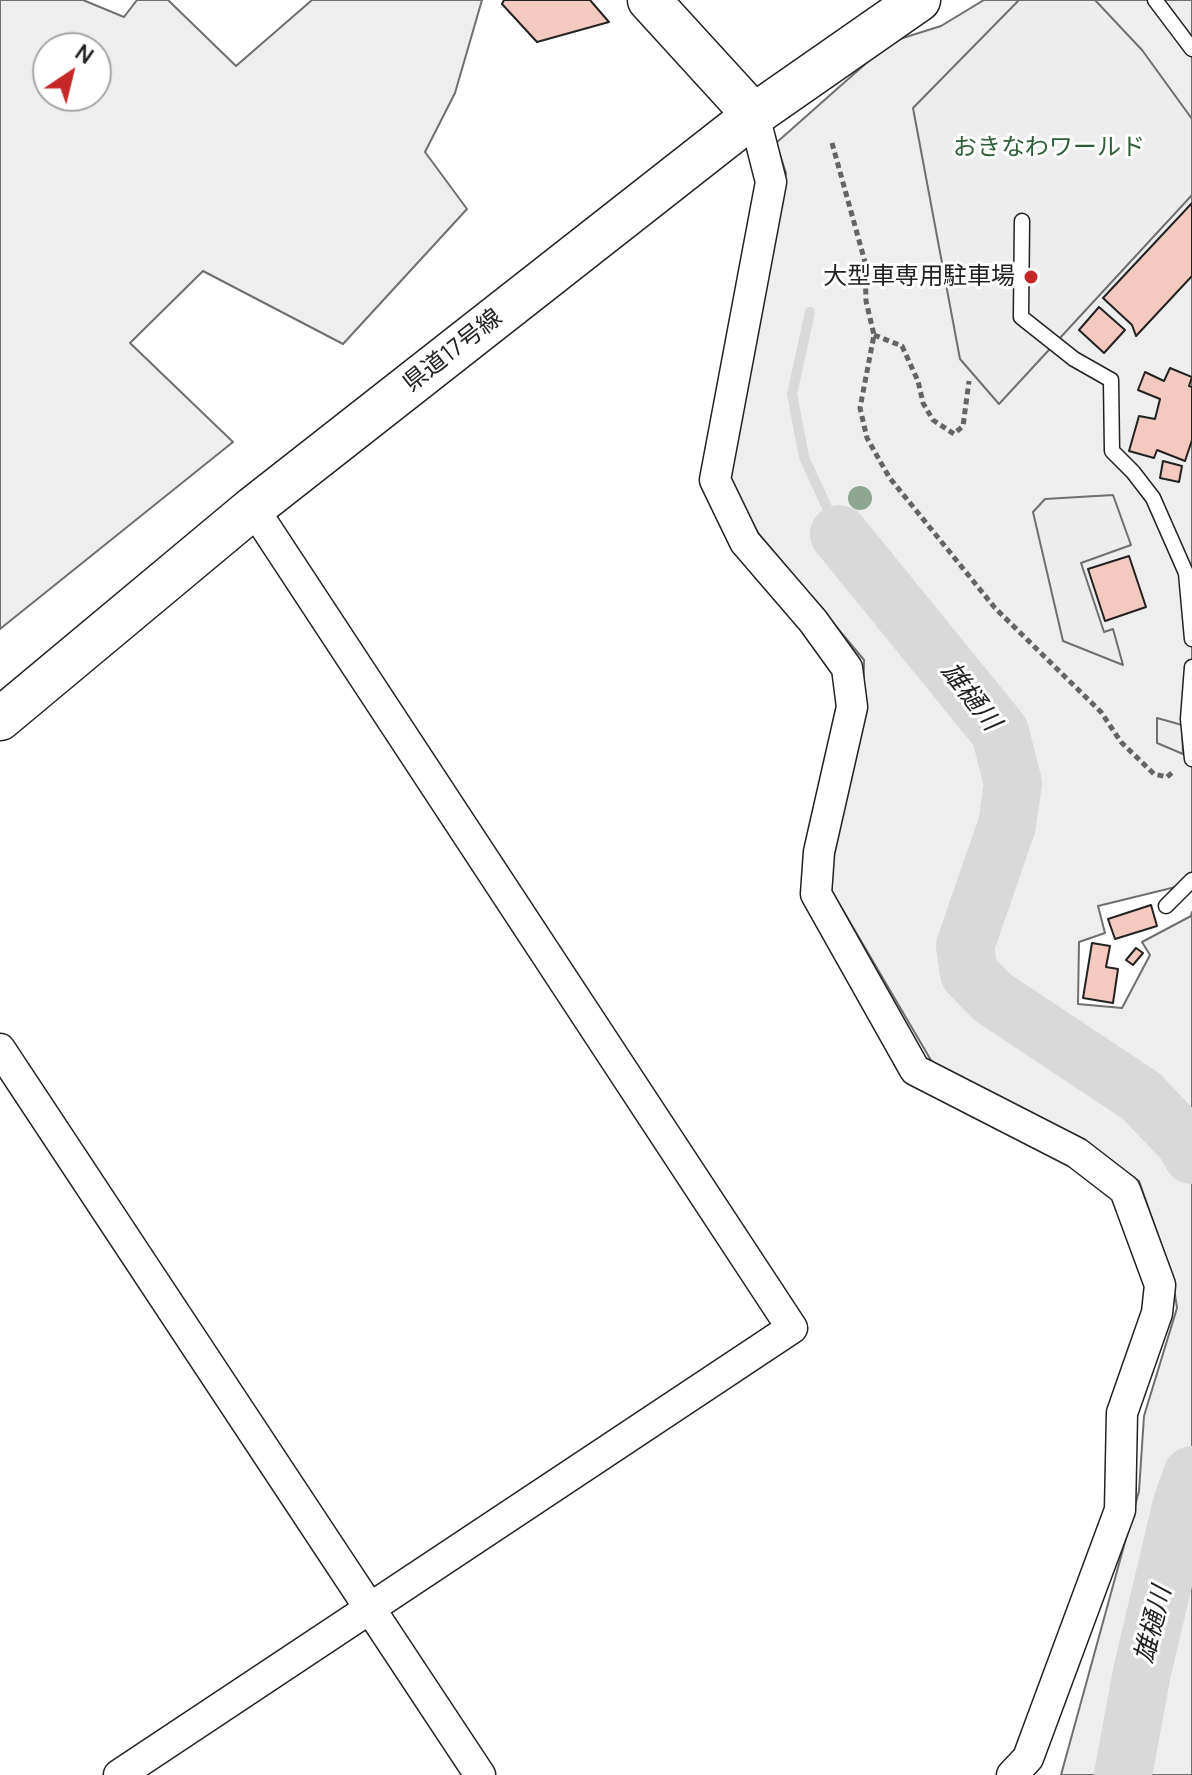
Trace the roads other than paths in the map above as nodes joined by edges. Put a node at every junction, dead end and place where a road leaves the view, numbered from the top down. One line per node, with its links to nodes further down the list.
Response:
1 (649, 0): 5 (main road)
2 (919, 0): 5 (main road, 県道17号線)
3 (1155, 0): 4 (lane)
4 (1192, 49)
5 (754, 115): 7 (main road, 県道17号線); 18 (street)
6 (1022, 221): 8 (lane)
7 (253, 508): 10 (main road, 県道17号線); 15 (street)
8 (1192, 639)
9 (1192, 667): 11 (lane)
10 (0, 719)
11 (1192, 759)
12 (1192, 880): 13 (lane)
13 (1166, 906)
14 (0, 1049): 15 (street)
15 (370, 1608): 16 (street); 17 (street)
16 (119, 1775)
17 (480, 1775)
18 (1012, 1775)

